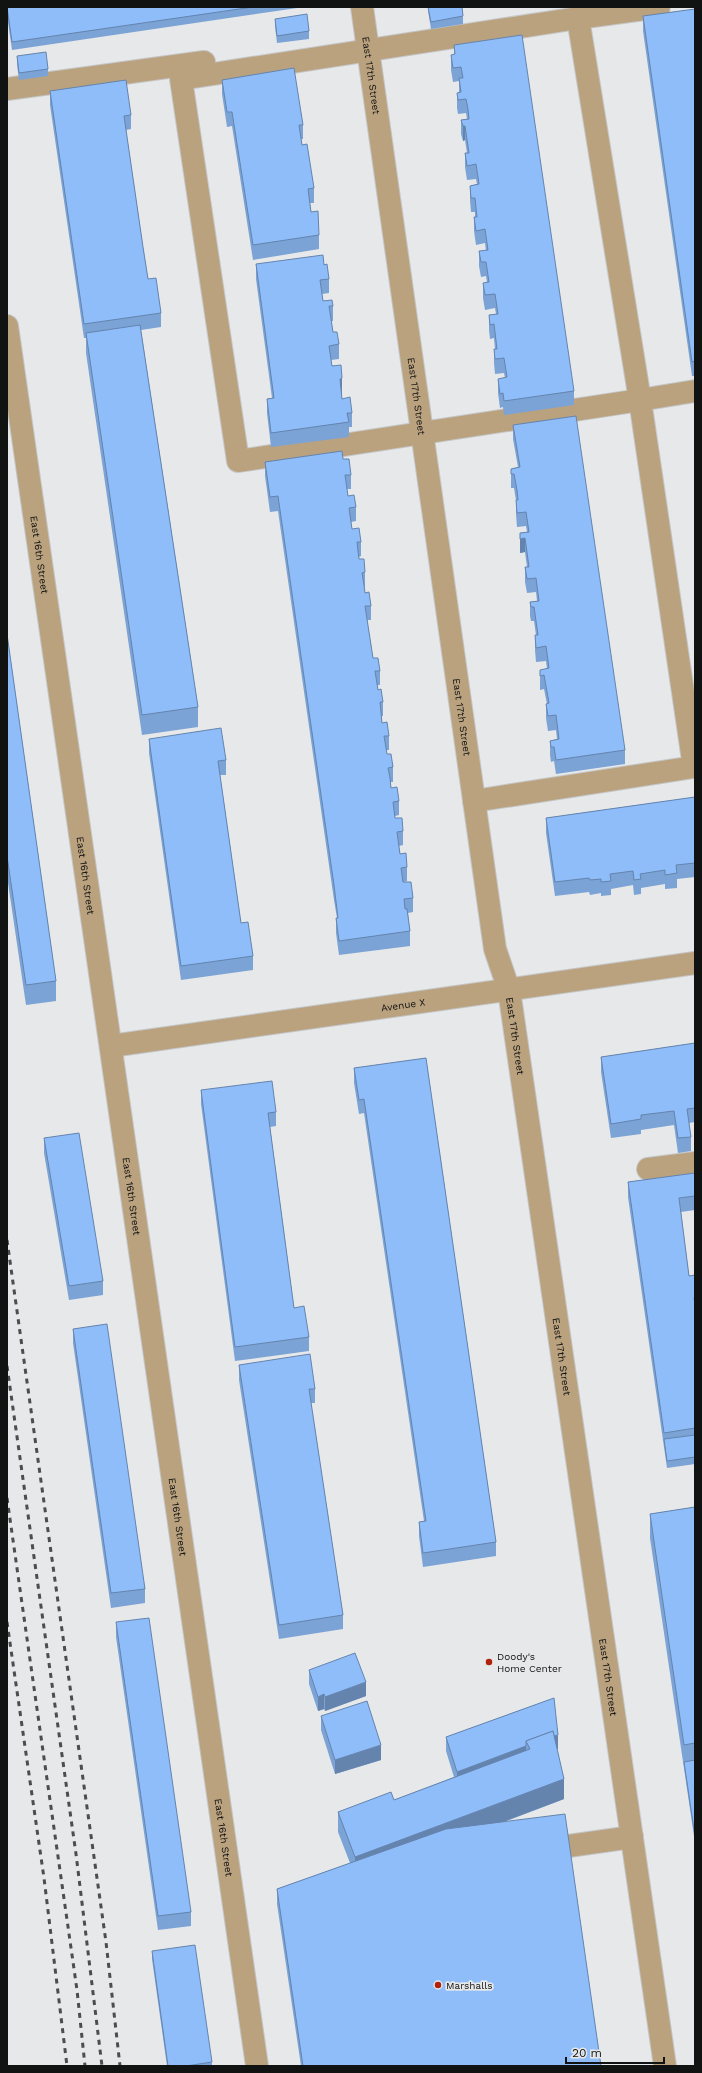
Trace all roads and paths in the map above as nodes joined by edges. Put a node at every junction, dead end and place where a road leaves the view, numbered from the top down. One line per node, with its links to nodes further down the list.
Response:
1 (362, 7): 4 (street, East 17th Street)
2 (659, 7): 3 (street)
3 (578, 18): 4 (street); 8 (street)
4 (368, 45): 5 (street); 9 (street, East 17th Street); 9 (street)
5 (7, 89)
6 (7, 326): 14 (street, East 16th Street)
7 (695, 391): 8 (street)
8 (640, 400): 9 (street); 10 (street)
9 (422, 435): 11 (street, East 17th Street)
10 (695, 767): 11 (street)
11 (474, 801): 13 (street, East 17th Street)
12 (695, 963): 13 (street, Avenue X)
13 (509, 990): 14 (street, Avenue X); 17 (street, East 17th Street)
14 (111, 1046): 19 (street, East 16th Street)
15 (695, 1163): 16 (street)
16 (648, 1169)
17 (632, 1837): 18 (street); 20 (street, East 17th Street)
18 (520, 1853)
19 (257, 2066)
20 (665, 2066)

